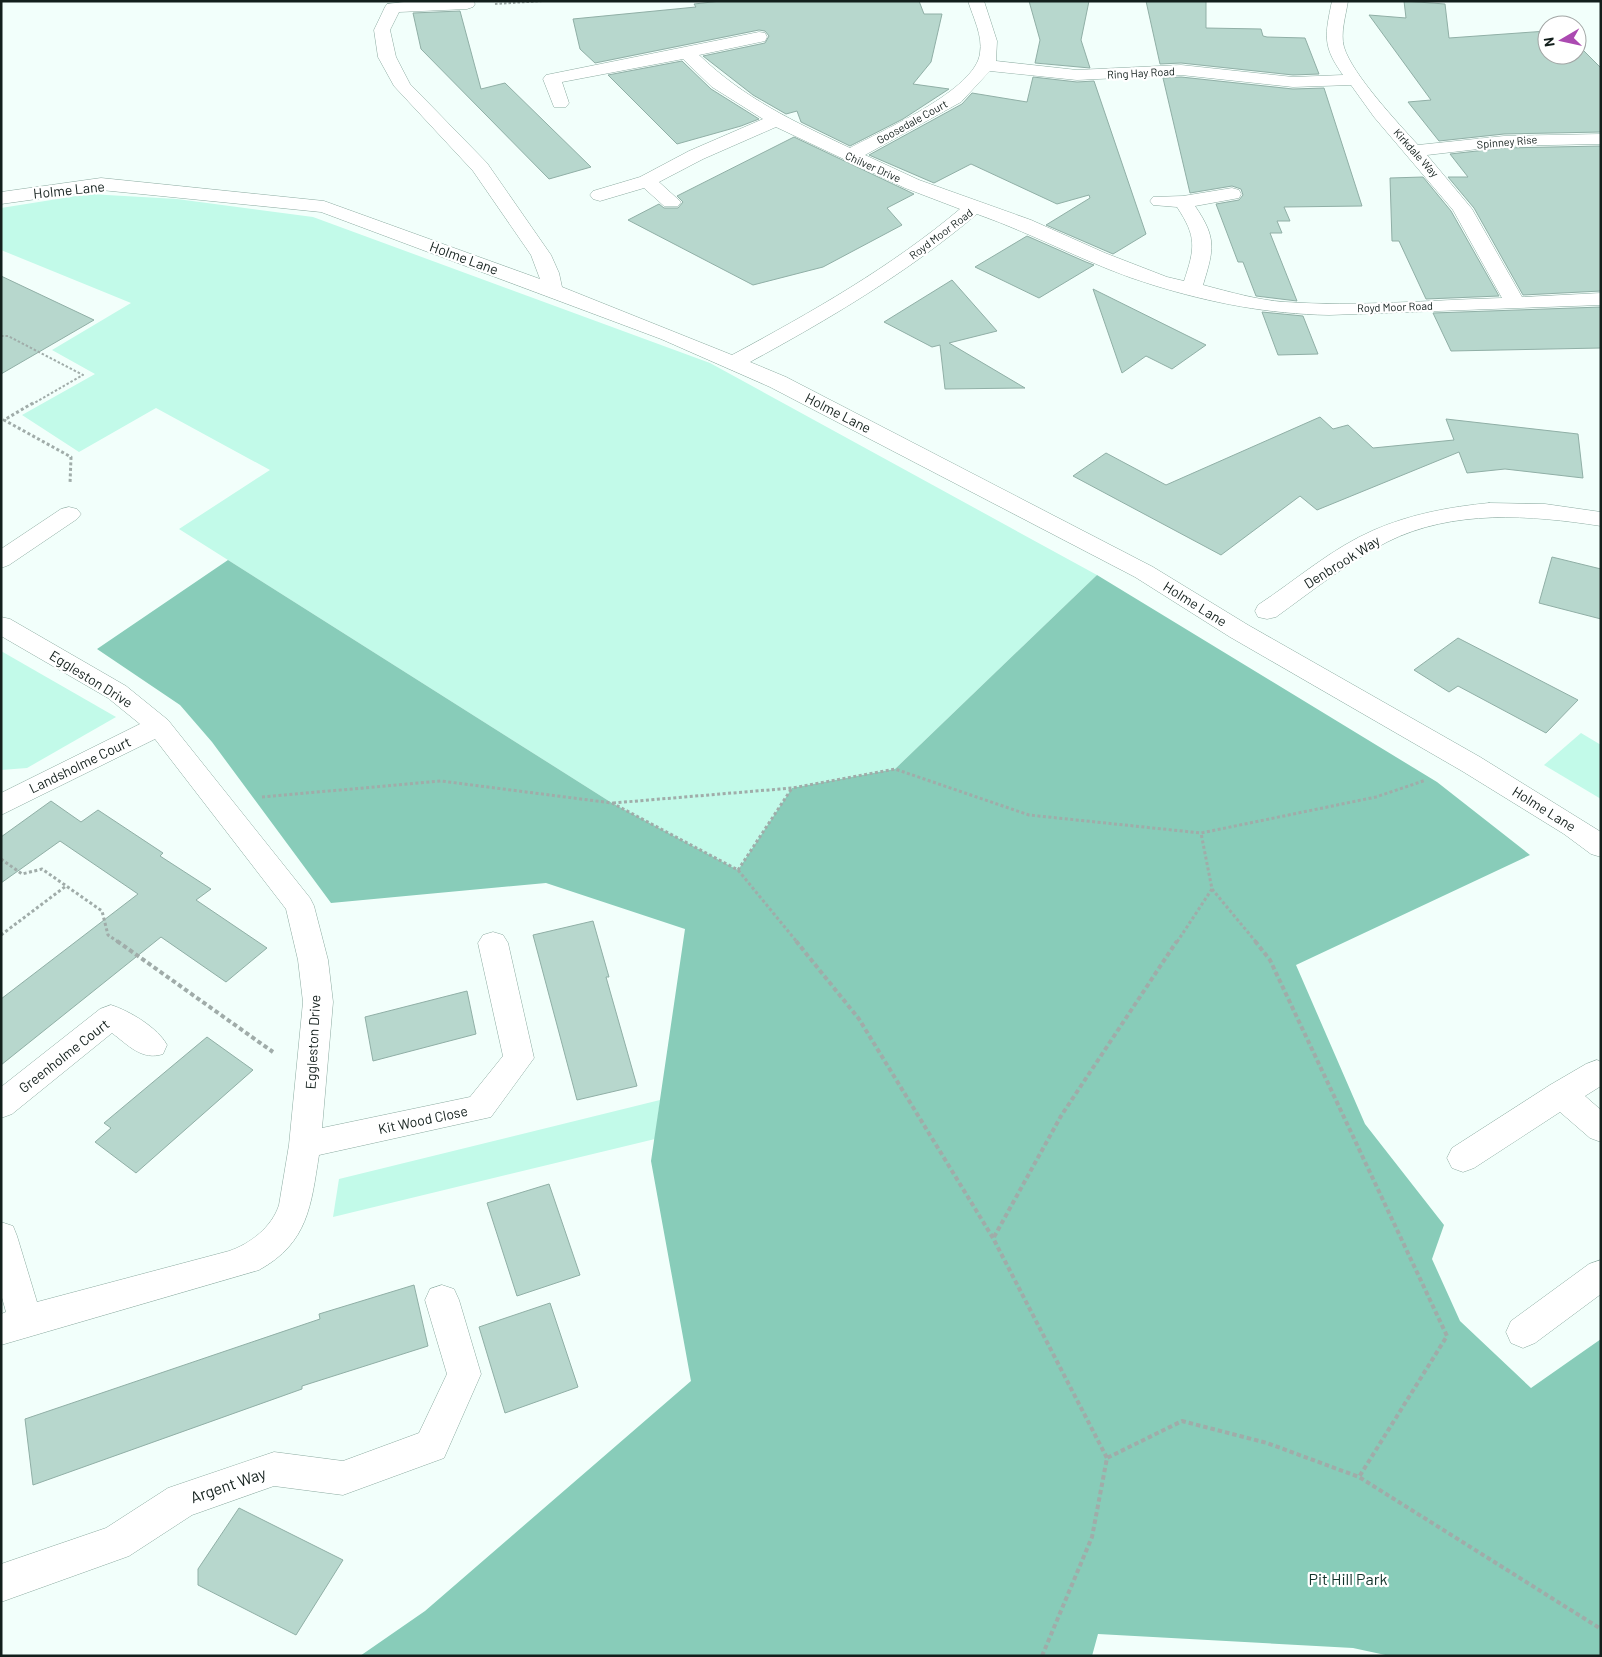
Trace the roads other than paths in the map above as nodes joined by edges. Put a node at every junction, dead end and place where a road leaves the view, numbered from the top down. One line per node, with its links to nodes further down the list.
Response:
1 (976, 1): 7 (street)
2 (1340, 1): 8 (street, Kirkdale Way)
3 (394, 4): 4 (street); 23 (street)
4 (467, 4)
5 (759, 37): 6 (street)
6 (687, 54): 9 (street); 10 (street, Chilver Drive)
7 (986, 65): 8 (street, Ring Hay Road); 13 (street, Goosedale Court)
8 (1355, 80): 12 (street, Kirkdale Way)
9 (560, 103)
10 (776, 120): 13 (street, Chilver Drive); 14 (street)
11 (1601, 139): 12 (street, Spinney Rise)
12 (1413, 151): 25 (street, Kirkdale Way)
13 (850, 156): 21 (street, Chilver Drive)
14 (647, 181): 16 (street); 19 (street)
15 (1232, 194): 20 (street)
16 (600, 195)
17 (1, 198): 23 (street, Holme Lane)
18 (1160, 201): 20 (street)
19 (671, 202)
20 (1183, 202): 22 (street)
21 (974, 207): 22 (street, Royd Moor Road); 26 (street, Royd Moor Road)
22 (1192, 289): 25 (street, Royd Moor Road)
23 (552, 290): 26 (street, Holme Lane)
24 (1601, 298): 25 (street, Royd Moor Road)
25 (1515, 303)
26 (734, 362): 34 (street, Holme Lane)
27 (69, 514): 29 (street)
28 (1601, 519): 30 (street, Denbrook Way)
29 (1, 560)
30 (1267, 611)
31 (1, 625): 32 (street, Eggleston Drive)
32 (159, 726): 33 (street, Landsholme Court); 41 (street, Eggleston Drive)
33 (1, 805)
34 (1601, 847)
35 (493, 943): 41 (street, Kit Wood Close)
36 (152, 1044): 39 (street, Greenholme Court)
37 (1597, 1073): 38 (street)
38 (1561, 1094): 40 (street); 42 (street)
39 (1, 1105)
40 (1601, 1129)
41 (305, 1145): 46 (street, Eggleston Drive)
42 (1463, 1158)
43 (1, 1236): 46 (street)
44 (1601, 1275): 47 (street)
45 (442, 1300): 48 (street, Argent Way)
46 (13, 1326)
47 (1524, 1332)
48 (1, 1583)

